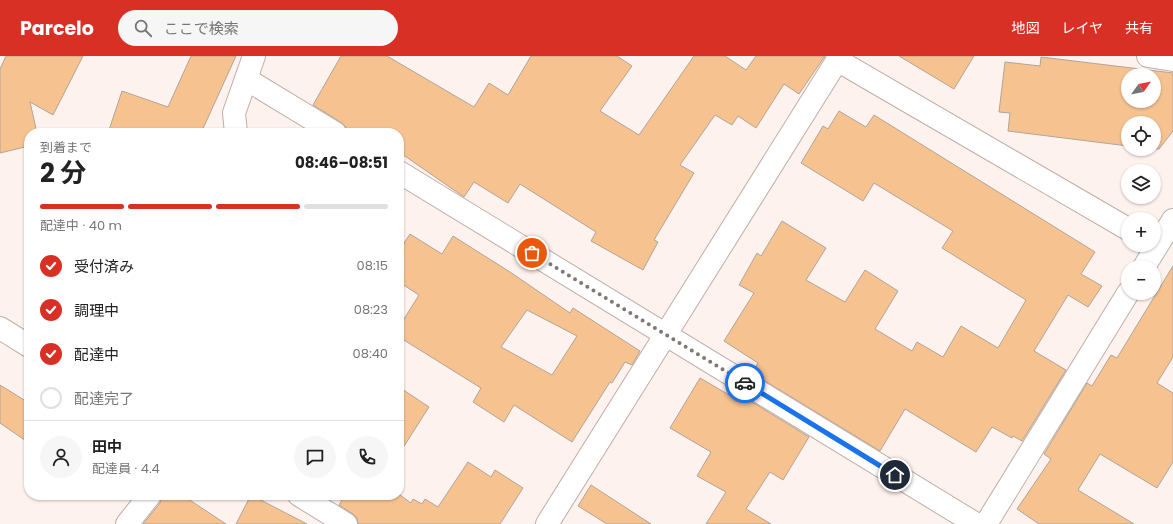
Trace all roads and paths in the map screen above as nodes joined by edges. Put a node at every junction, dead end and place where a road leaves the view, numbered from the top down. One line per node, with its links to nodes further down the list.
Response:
1 (254, 56): 5 (street)
2 (1148, 56): 4 (street)
3 (838, 58): 10 (street); 16 (street)
4 (1173, 60)
5 (246, 79): 6 (street); 7 (street)
6 (236, 128)
7 (327, 128)
8 (404, 175): 16 (street)
9 (1173, 220): 11 (street)
10 (1121, 226)
11 (1161, 249)
12 (1158, 252): 13 (street)
13 (1151, 260)
14 (1124, 300): 24 (street)
15 (0, 328): 17 (street)
16 (666, 335): 22 (street); 23 (street)
17 (24, 343)
18 (146, 500): 20 (street)
19 (307, 500): 21 (street)
20 (127, 524)
21 (346, 524)
22 (547, 524)
23 (976, 524)
24 (986, 524)

